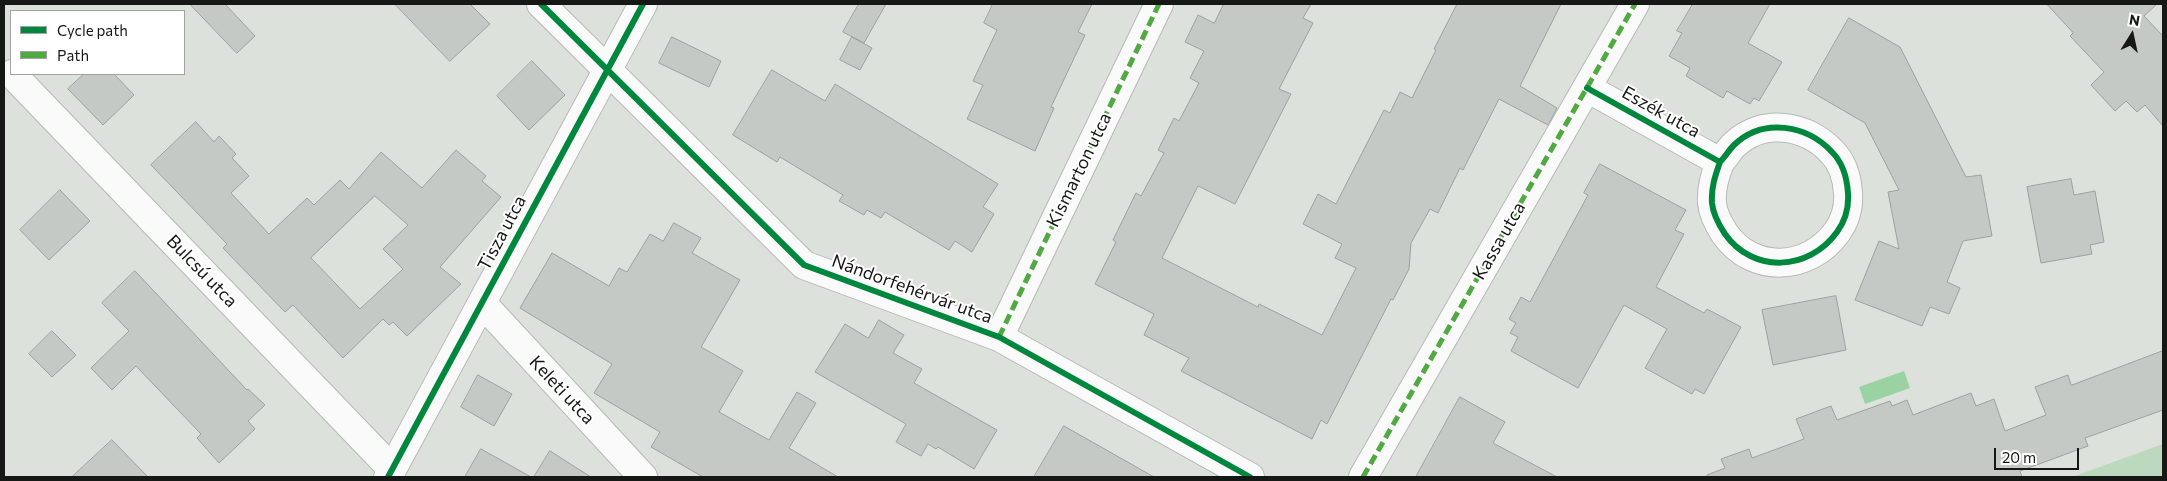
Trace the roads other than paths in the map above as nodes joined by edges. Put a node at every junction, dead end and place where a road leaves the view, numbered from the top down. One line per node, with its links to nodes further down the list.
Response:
1 (541, 4): 5 (street, Nándorfehérvár utca)
2 (643, 4): 5 (street, Tisza utca)
3 (1159, 4): 10 (street, Kismarton utca)
4 (1635, 4): 7 (street, Kassa utca)
5 (607, 70): 9 (street, Tisza utca); 10 (street, Nándorfehérvár utca)
6 (14, 75): 11 (street, Bulcsú utca)
7 (1587, 88): 8 (street, Eszék utca); 14 (street, Kassa utca)
8 (1720, 162): 8 (street)
9 (482, 303): 11 (street, Tisza utca); 12 (street, Keleti utca)
10 (999, 337): 13 (street, Nándorfehérvár utca)
11 (390, 473)
12 (643, 477)
13 (1250, 477)
14 (1363, 477)

